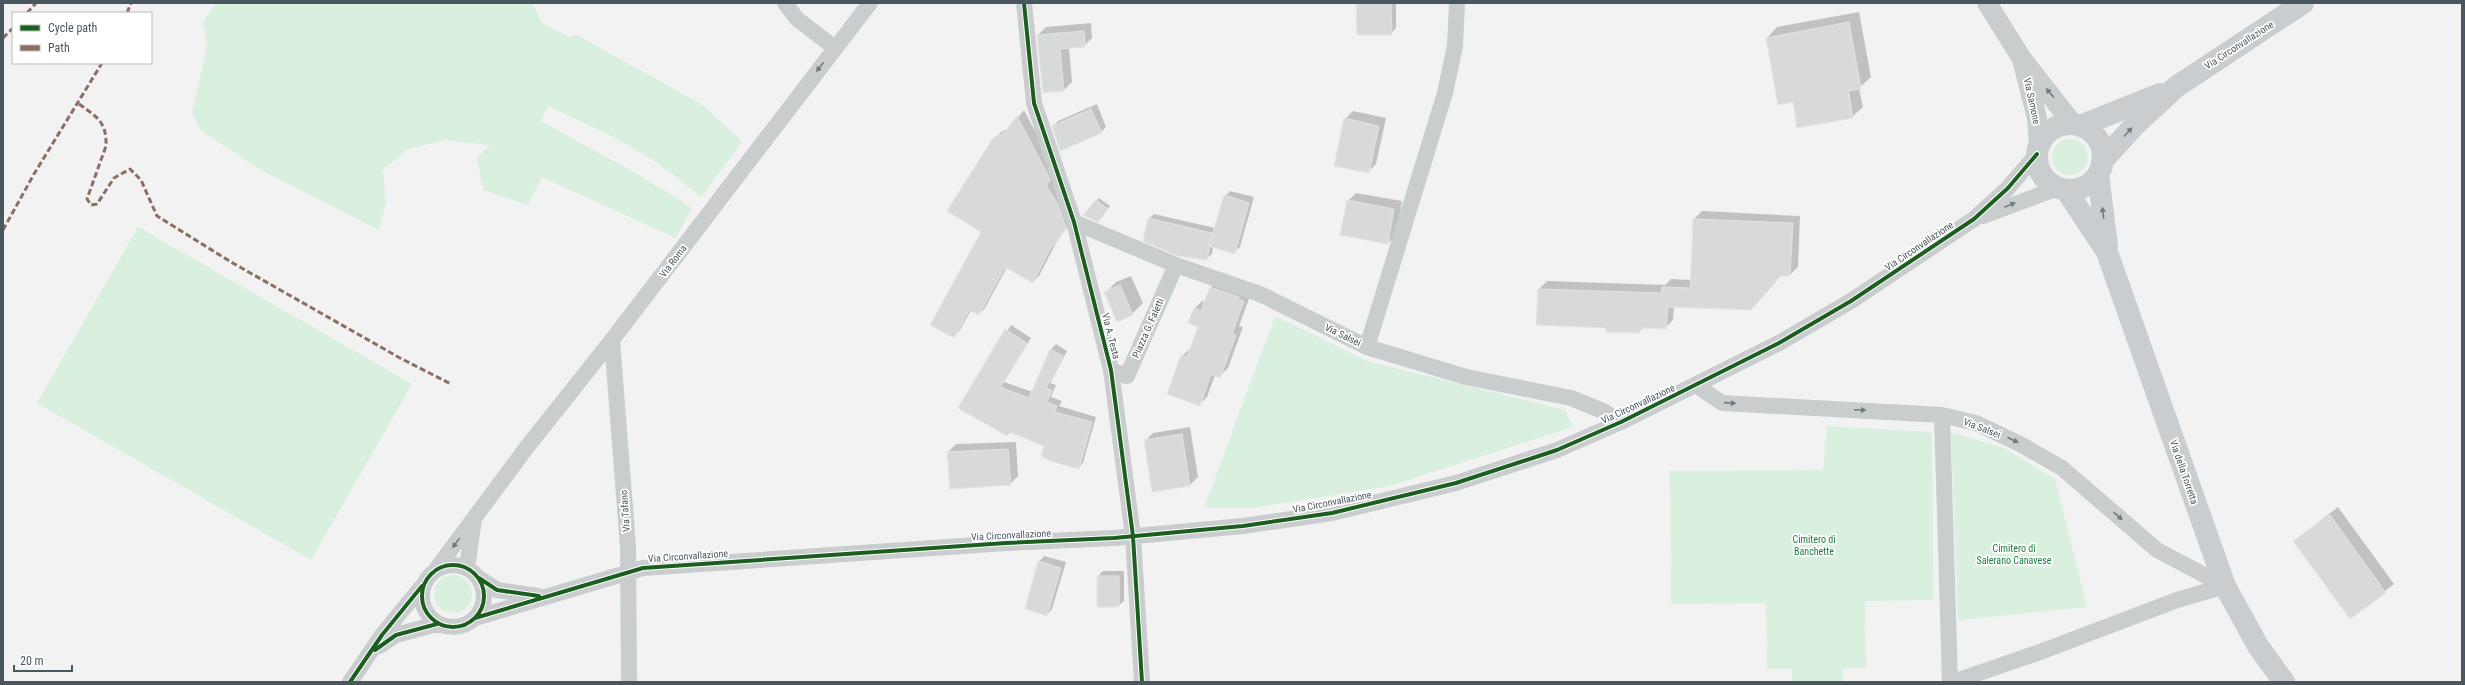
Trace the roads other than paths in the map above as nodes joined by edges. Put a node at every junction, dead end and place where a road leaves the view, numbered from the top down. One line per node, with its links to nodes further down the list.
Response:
1 (785, 3): 7 (street)
2 (870, 3): 7 (street, Via Roma)
3 (1024, 3): 15 (street, Via A. Testa)
4 (1457, 3): 19 (street)
5 (1987, 3): 8 (street, Via Samone)
6 (2303, 3): 9 (main road, Via Circonvallazione)
7 (835, 48): 18 (street, Via Roma, one-way to 18)
8 (2022, 59): 10 (street, Via Samone, one-way to 8); 11 (street, Via Samone)
9 (2176, 87): 10 (main road, Via Circonvallazione); 12 (main road, Via Circonvallazione, one-way to 9)
10 (2077, 125): 11 (main road); 12 (main road)
11 (2038, 149): 13 (main road); 14 (street, Via Circonvallazione)
12 (2100, 168): 13 (main road); 16 (main road, one-way to 12)
13 (2062, 189): 14 (street, Via Circonvallazione, one-way to 13); 16 (main road)
14 (1974, 219): 21 (street, Via Circonvallazione)
15 (1074, 222): 17 (street, Via Salsei); 20 (street, Via A. Testa)
16 (2107, 252): 30 (main road, Via della Torretta)
17 (1176, 265): 19 (street, Via Salsei); 20 (street, Piazza G. Faletti)
18 (612, 340): 24 (street, Via Roma); 27 (street, Via Tafano)
19 (1367, 347): 23 (street, Via Salsei)
20 (1111, 370): 25 (street, Via A. Testa)
21 (1696, 385): 22 (street, Via Salsei, one-way to 22); 23 (street, Via Circonvallazione)
22 (1942, 415): 30 (street, Via Salsei, one-way to 30); 38 (street)
23 (1621, 422): 25 (street, Via Circonvallazione)
24 (474, 517): 26 (street, Via Roma, one-way to 26); 28 (street)
25 (1133, 536): 27 (street, Via Circonvallazione); 37 (street, Via A. Testa)
26 (437, 568): 28 (street); 29 (street)
27 (628, 572): 31 (street, Via Circonvallazione); 36 (street, Via Tafano)
28 (473, 573): 31 (street, Via Circonvallazione); 32 (street)
29 (423, 585): 33 (street); 34 (street)
30 (2225, 586): 39 (street); 40 (main road, Via della Torretta)
31 (541, 597): 32 (street, Via Circonvallazione)
32 (475, 618): 33 (street)
33 (437, 624): 34 (street)
34 (368, 654): 35 (street)
35 (350, 682)
36 (629, 682)
37 (1142, 682)
38 (1950, 682)
39 (1953, 682)
40 (2284, 682)

